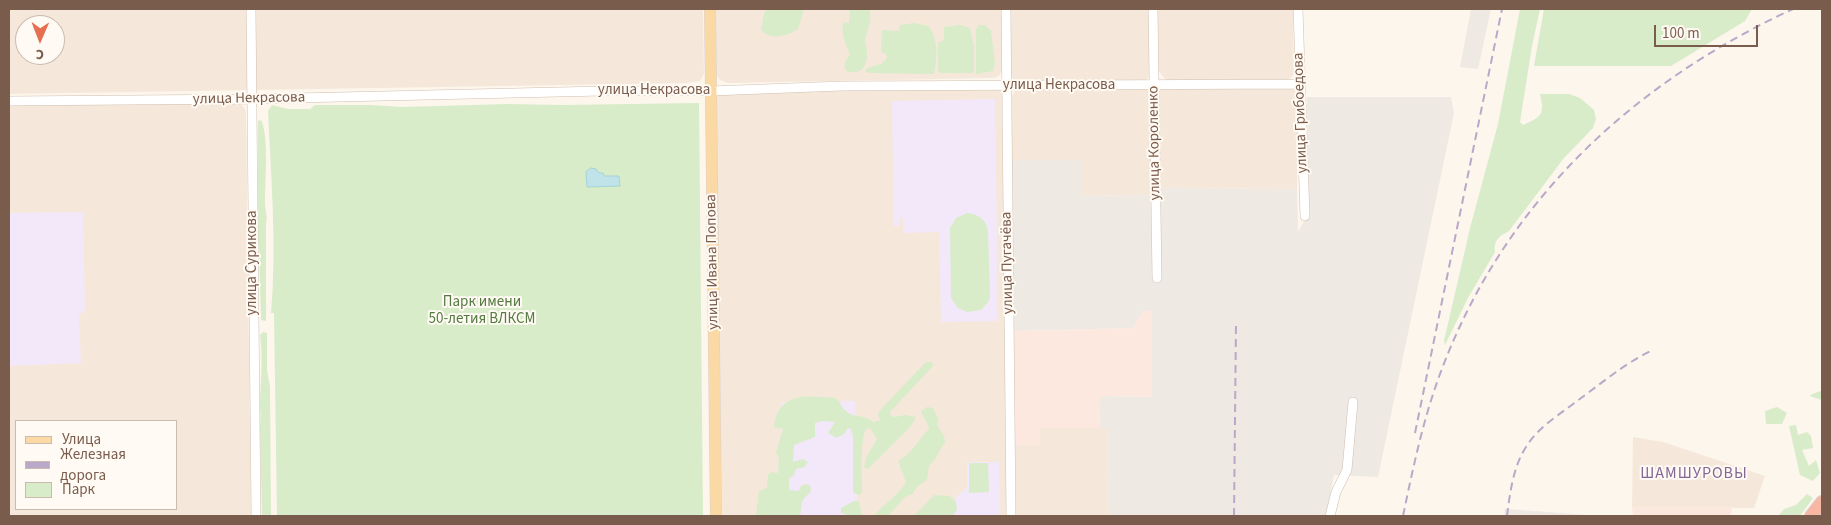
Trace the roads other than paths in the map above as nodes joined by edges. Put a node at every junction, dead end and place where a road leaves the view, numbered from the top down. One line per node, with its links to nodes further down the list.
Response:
1 (251, 9): 10 (street, улица Сурикова)
2 (710, 9): 9 (main road, улица Ивана Попова)
3 (1006, 9): 8 (street, улица Пугачёва)
4 (1154, 9): 7 (street, улица Короленко)
5 (1298, 9): 6 (street, улица Грибоедова)
6 (1300, 84): 7 (street, улица Некрасова); 12 (street, улица Грибоедова)
7 (1155, 85): 8 (street, улица Некрасова); 13 (street, улица Короленко)
8 (1006, 86): 9 (street, улица Некрасова); 18 (street, улица Пугачёва)
9 (711, 91): 10 (street, улица Некрасова); 17 (main road, улица Ивана Попова)
10 (252, 99): 11 (street, улица Некрасова); 16 (street, улица Сурикова)
11 (9, 102)
12 (1305, 216)
13 (1157, 278)
14 (1354, 402): 19 (street)
15 (1822, 502): 20 (highway)
16 (256, 516)
17 (716, 516)
18 (1011, 516)
19 (1330, 516)
20 (1811, 516)

